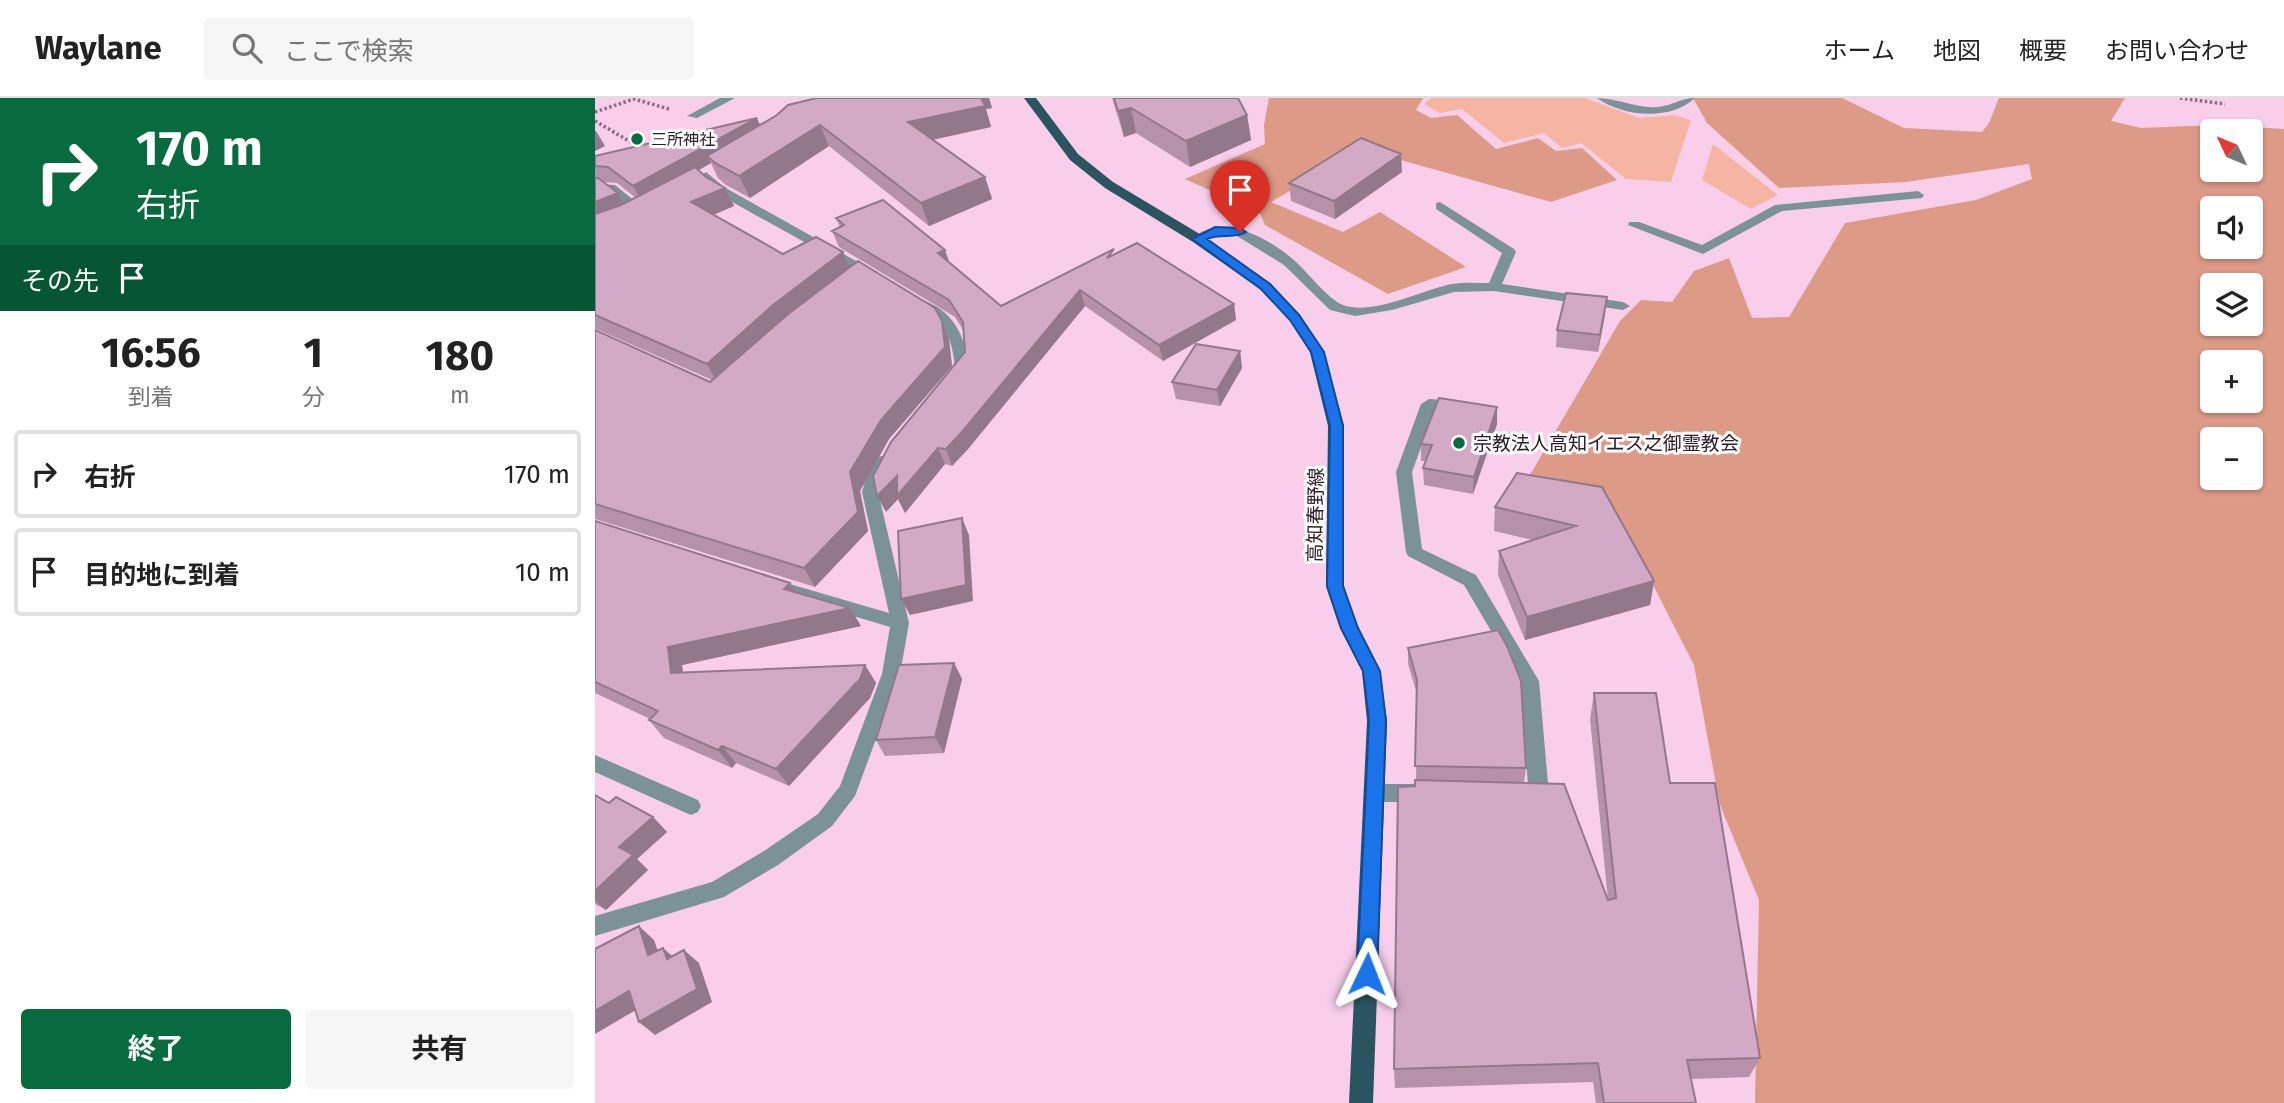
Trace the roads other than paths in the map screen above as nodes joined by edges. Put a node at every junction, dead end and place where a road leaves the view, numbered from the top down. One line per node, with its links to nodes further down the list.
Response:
1 (729, 98): 7 (street)
2 (1030, 98): 14 (main road, 高知春野線)
3 (1603, 98): 6 (street)
4 (1643, 98): 6 (street)
5 (1689, 98): 6 (street)
6 (1649, 110)
7 (693, 116)
8 (706, 176): 15 (street)
9 (595, 188): 12 (street)
10 (1918, 195): 13 (street)
11 (1440, 206): 16 (street)
12 (627, 218)
13 (1634, 225)
14 (1198, 239): 16 (street); 25 (main road, 高知春野線)
15 (886, 283)
16 (1494, 287): 18 (street)
17 (907, 296): 19 (street)
18 (1623, 306)
19 (947, 388)
20 (1477, 407): 27 (street)
21 (890, 449): 23 (street)
22 (765, 582): 23 (street)
23 (900, 623): 29 (street)
24 (595, 763): 28 (street)
25 (1374, 793): 26 (street); 30 (main road, 高知春野線)
26 (1443, 794)
27 (1512, 794)
28 (691, 806)
29 (595, 926)
30 (1361, 1103)

